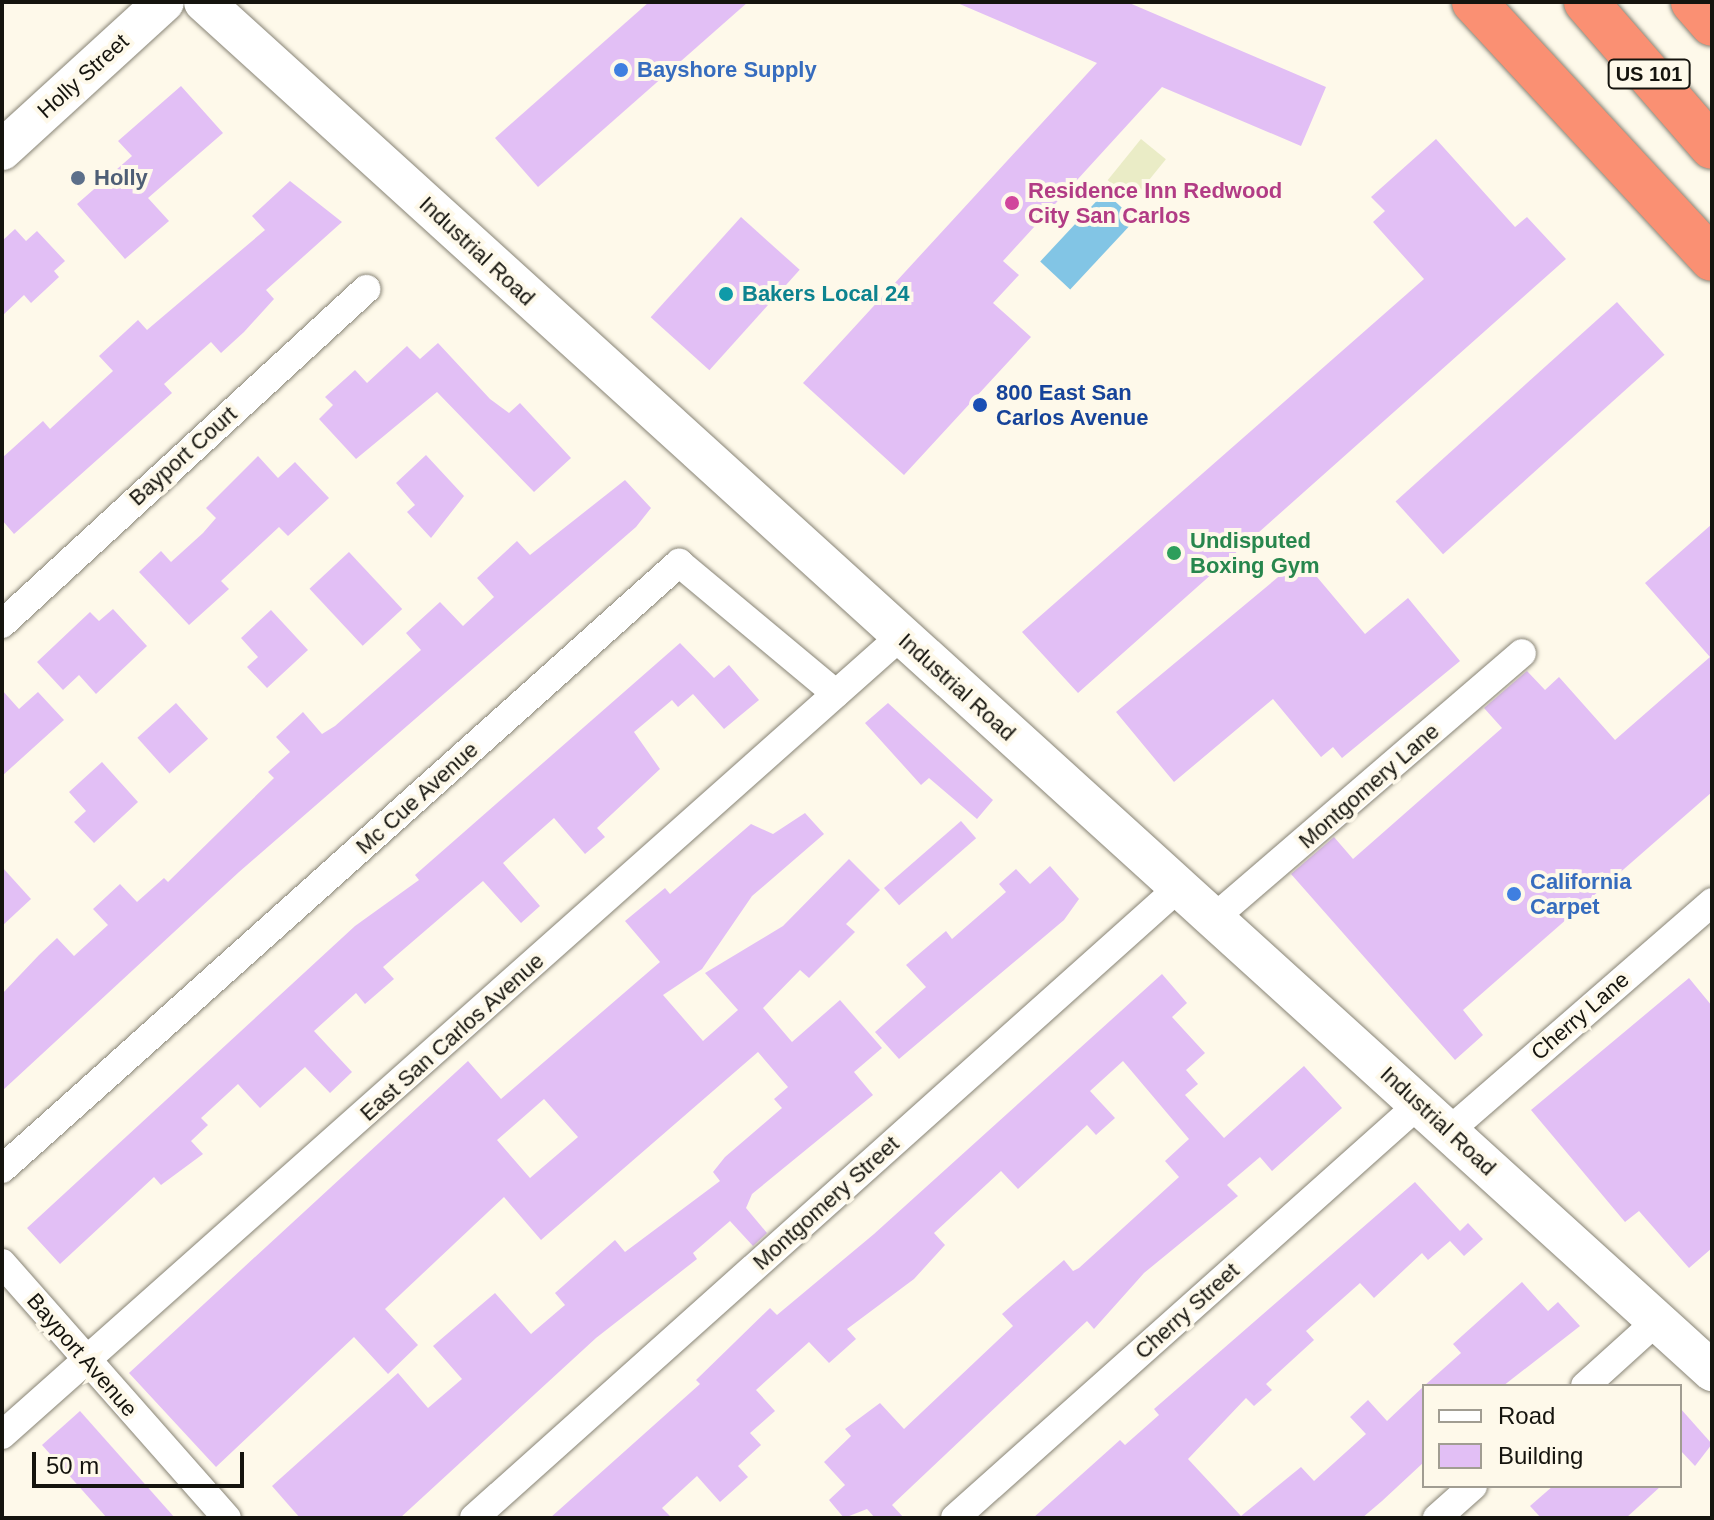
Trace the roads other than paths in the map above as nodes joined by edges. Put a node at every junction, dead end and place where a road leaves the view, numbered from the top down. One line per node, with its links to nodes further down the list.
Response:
1 (164, 2): 9 (main road, Holly Street)
2 (204, 2): 13 (main road, Industrial Road)
3 (1474, 2): 10 (highway)
4 (1496, 2): 10 (highway)
5 (1586, 2): 8 (highway, US 101)
6 (1693, 2): 7 (highway)
7 (1712, 24)
8 (1712, 147)
9 (2, 150)
10 (1700, 245)
11 (366, 289): 12 (street, Bayport Court)
12 (2, 624)
13 (900, 637): 15 (street, East San Carlos Avenue); 16 (main road, Industrial Road)
14 (1522, 653): 18 (street, Montgomery Lane)
15 (836, 694): 21 (street, Mc Cue Avenue); 24 (street, East San Carlos Avenue)
16 (1178, 888): 18 (main road, Industrial Road); 30 (street, Montgomery Street)
17 (1712, 902): 20 (street, Cherry Lane)
18 (1214, 918): 19 (main road, Industrial Road)
19 (1419, 1104): 20 (main road, Industrial Road); 31 (street, Cherry Street)
20 (1449, 1131): 23 (main road, Industrial Road)
21 (2, 1169)
22 (2, 1263): 24 (street, Bayport Avenue)
23 (1657, 1321): 25 (main road, Industrial Road); 26 (street)
24 (82, 1356): 27 (street, East San Carlos Avenue); 29 (street, Bayport Avenue)
25 (1712, 1371)
26 (1587, 1384)
27 (2, 1435)
28 (1471, 1488): 32 (street)
29 (227, 1518)
30 (474, 1518)
31 (955, 1518)
32 (1437, 1518)

